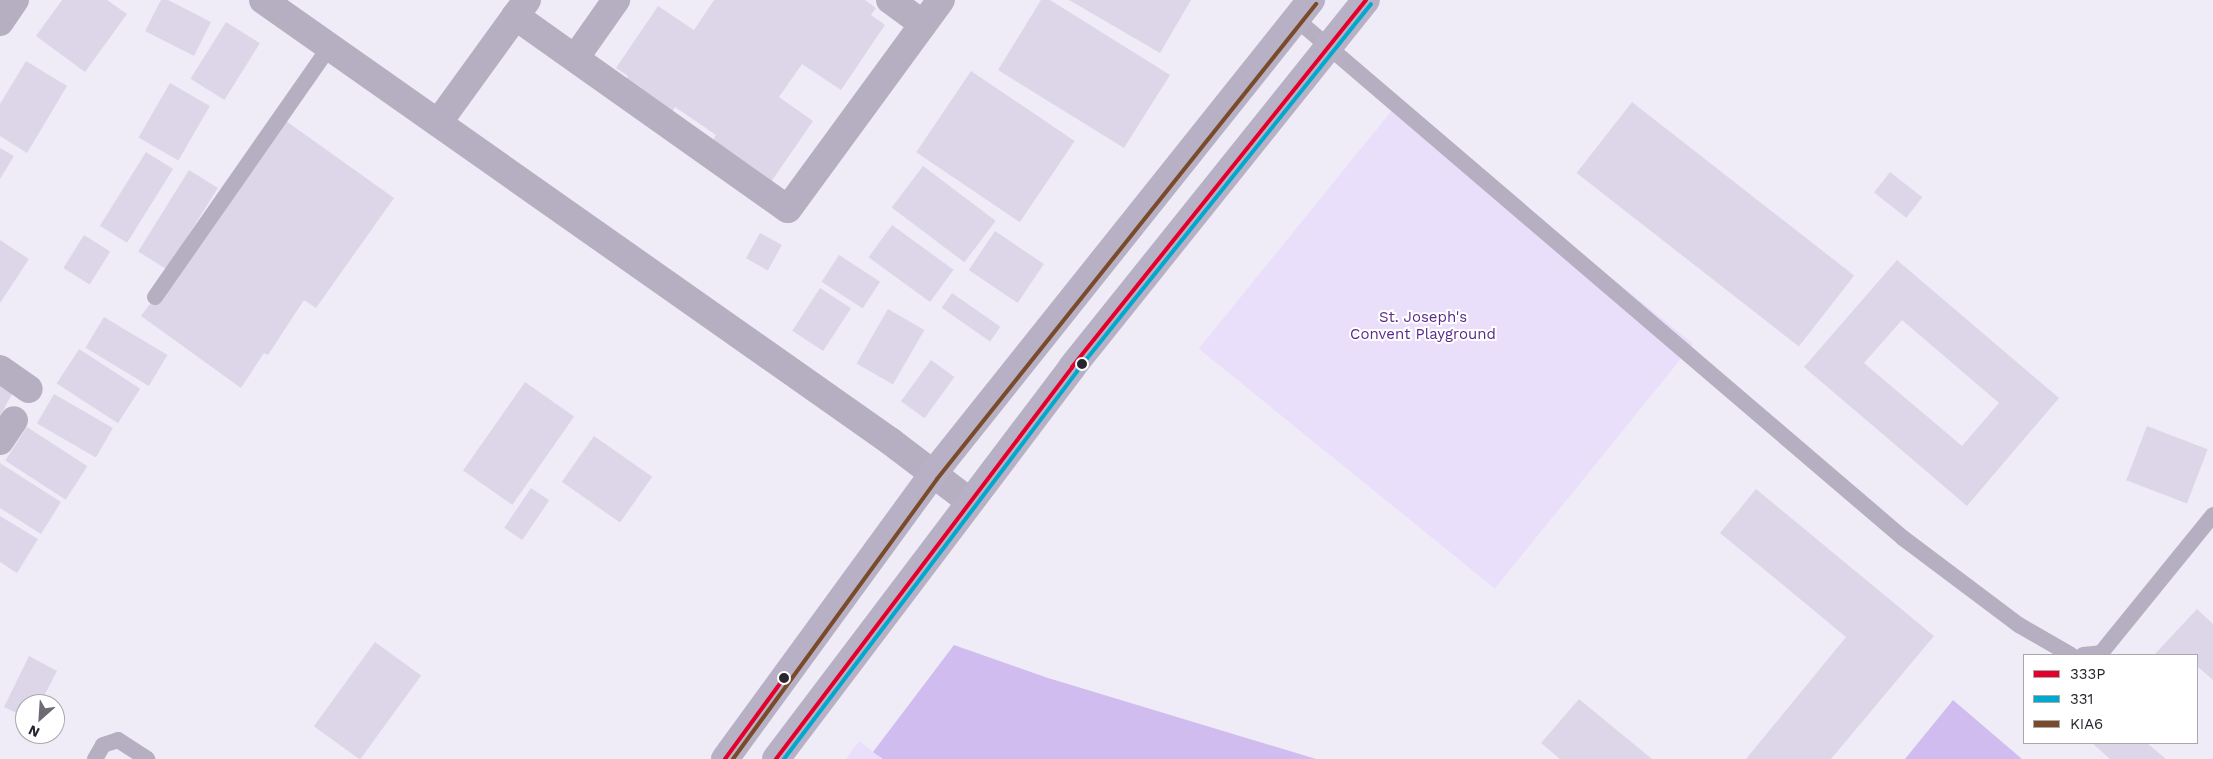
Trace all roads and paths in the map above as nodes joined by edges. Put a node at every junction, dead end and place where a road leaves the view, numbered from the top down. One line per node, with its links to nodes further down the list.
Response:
1 (16, 0): 9 (street)
2 (263, 0): 11 (street)
3 (616, 0): 13 (street)
4 (890, 0): 10 (street)
5 (941, 0): 10 (street)
6 (1366, 0): 12 (main road)
7 (521, 8): 13 (street); 14 (street)
8 (1303, 10): 12 (lane); 18 (main road)
9 (0, 22)
10 (923, 24): 13 (street)
11 (330, 46): 14 (street); 15 (lane)
12 (1328, 48): 19 (main road); 21 (lane)
13 (576, 57)
14 (438, 123): 18 (street)
15 (155, 297)
16 (0, 369): 17 (street)
17 (29, 389)
18 (932, 475): 19 (street); 25 (main road)
19 (969, 501): 26 (main road)
20 (2213, 515): 22 (lane)
21 (2069, 654)
22 (2092, 654)
23 (95, 759): 24 (lane)
24 (147, 759)
25 (724, 759)
26 (776, 759)

